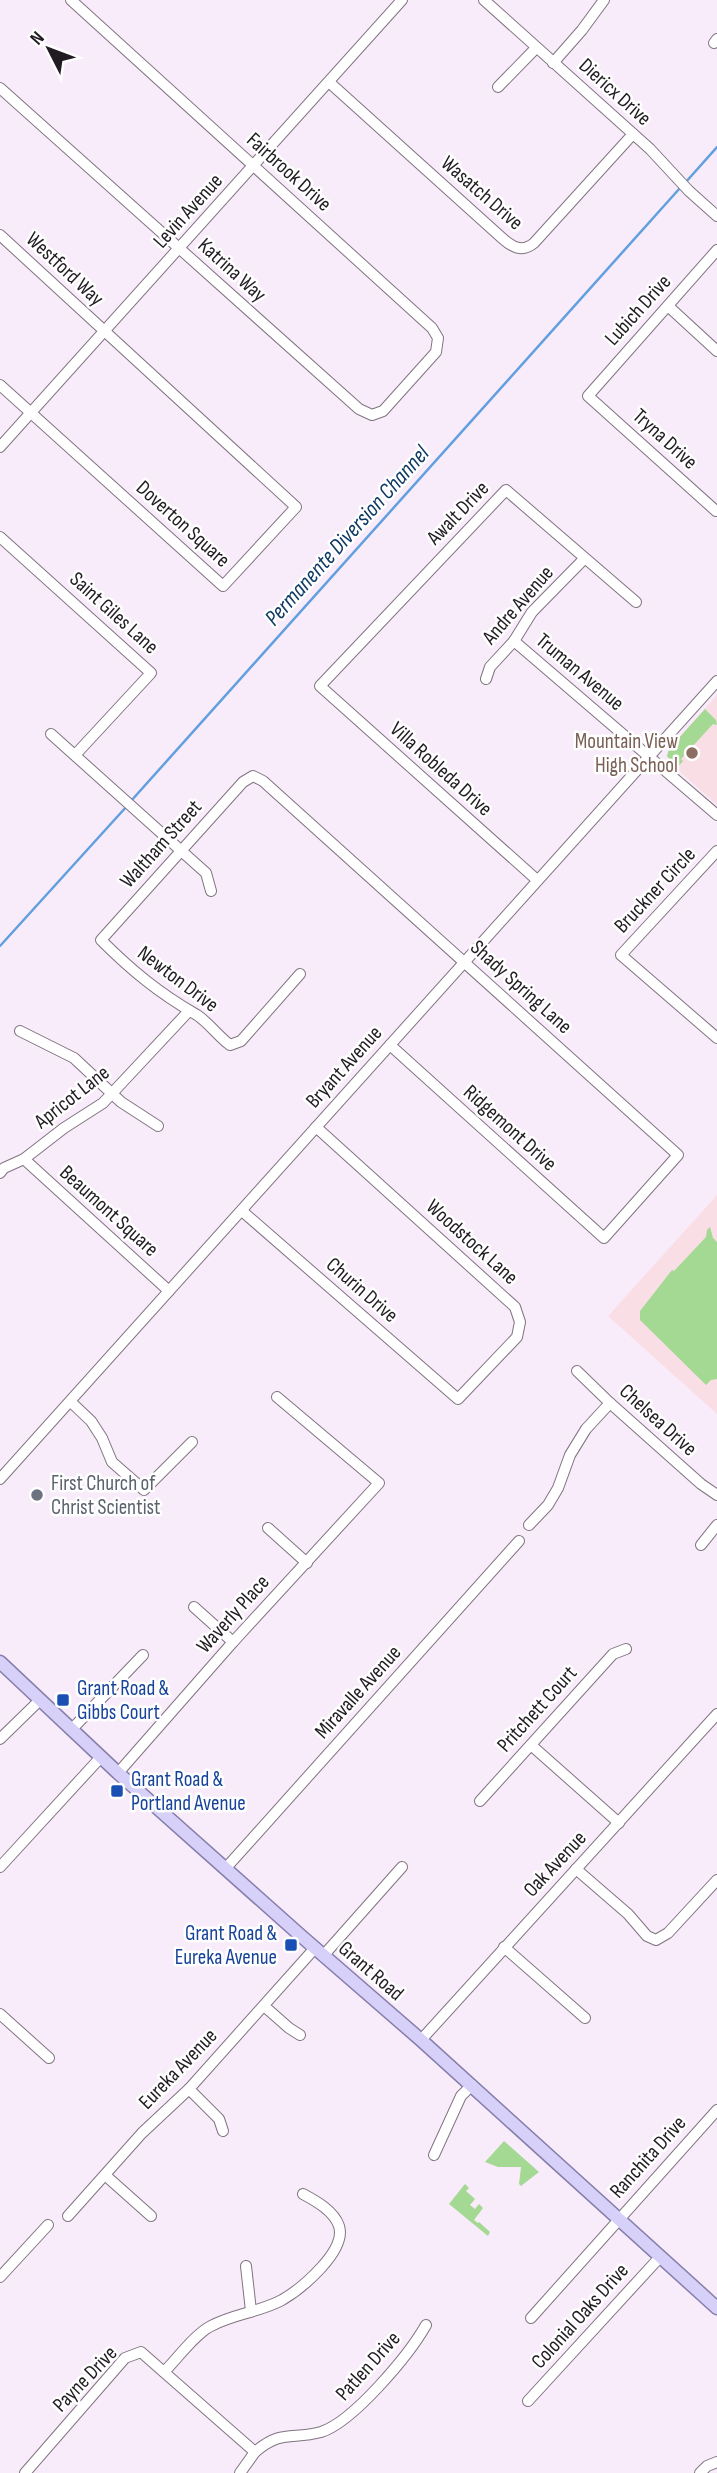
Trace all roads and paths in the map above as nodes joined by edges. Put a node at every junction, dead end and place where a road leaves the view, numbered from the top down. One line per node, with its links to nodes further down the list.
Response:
1 (71, 0): 11 (street, Fairbrook Drive)
2 (402, 0): 7 (street, Levin Avenue)
3 (484, 0): 5 (street, Diericx Drive)
4 (604, 0): 6 (street)
5 (536, 47): 6 (street, Diericx Drive); 8 (street)
6 (553, 63): 10 (street, Diericx Drive)
7 (330, 83): 10 (street, Wasatch Drive); 11 (street, Levin Avenue)
8 (498, 87)
9 (0, 88): 14 (street, Katrina Way)
10 (633, 134): 12 (street, Diericx Drive)
11 (255, 165): 14 (street, Levin Avenue); 19 (street, Fairbrook Drive)
12 (717, 216)
13 (0, 234): 17 (street, Westford Way)
14 (180, 248): 17 (street, Levin Avenue); 19 (street, Katrina Way)
15 (717, 250): 16 (street, Lubich Drive)
16 (668, 306): 18 (street); 21 (street, Lubich Drive)
17 (103, 332): 22 (street, Levin Avenue); 22 (street, Doverton Square)
18 (717, 351)
19 (408, 383)
20 (0, 386): 22 (street)
21 (588, 396): 24 (street, Tryna Drive)
22 (30, 412): 23 (street, Levin Avenue)
23 (0, 447)
24 (716, 512)
25 (0, 537): 33 (street, Saint Giles Lane)
26 (584, 559): 27 (street, Awalt Drive); 28 (street, Andre Avenue); 31 (street, Awalt Drive)
27 (636, 602)
28 (514, 641): 29 (street, Andre Avenue); 34 (street, Truman Avenue)
29 (486, 679)
30 (717, 681): 34 (street, Bryant Avenue)
31 (320, 686): 39 (street, Villa Robleda Drive)
32 (51, 734): 33 (street)
33 (76, 754): 37 (street)
34 (650, 756): 36 (street, Truman Avenue); 39 (street, Bryant Avenue)
35 (253, 776): 37 (street, Waltham Street); 42 (street, Shady Spring Lane)
36 (717, 815)
37 (181, 850): 40 (street); 41 (street, Waltham Street)
38 (717, 851): 46 (street, Bruckner Circle)
39 (537, 880): 42 (street, Bryant Avenue)
40 (211, 891)
41 (100, 940): 44 (street, Newton Drive)
42 (464, 962): 47 (street, Bryant Avenue); 54 (street, Shady Spring Lane)
43 (300, 974): 44 (street, Newton Drive)
44 (188, 1012): 48 (street, Apricot Lane)
45 (20, 1031): 48 (street)
46 (717, 1038)
47 (390, 1045): 50 (street, Bryant Avenue); 54 (street, Ridgemont Drive)
48 (112, 1094): 49 (street); 51 (street, Apricot Lane)
49 (158, 1126)
50 (316, 1127): 53 (street, Bryant Avenue); 58 (street, Woodstock Lane)
51 (24, 1159): 52 (street, Apricot Lane); 55 (street, Beaumont Square)
52 (0, 1173)
53 (242, 1211): 55 (street, Bryant Avenue); 58 (street, Churin Drive)
54 (604, 1238)
55 (169, 1291): 59 (street, Bryant Avenue)
56 (577, 1371): 60 (street, Chelsea Drive)
57 (277, 1397): 69 (street, Waverly Place)
58 (458, 1399)
59 (71, 1402): 61 (street); 62 (street, Bryant Avenue)
60 (610, 1403): 63 (street, Chelsea Drive); 64 (street)
61 (191, 1442)
62 (0, 1479)
63 (717, 1495)
64 (529, 1525)
65 (717, 1525): 68 (street)
66 (268, 1528): 69 (street)
67 (519, 1541): 86 (street, Miravalle Avenue)
68 (701, 1545)
69 (307, 1563): 71 (street, Waverly Place)
70 (194, 1607): 71 (street)
71 (233, 1642): 81 (street, Waverly Place)
72 (626, 1649): 79 (street, Pritchett Court)
73 (143, 1655): 77 (street)
74 (0, 1662): 75 (main road, Grant Road)
75 (40, 1700): 77 (main road, Grant Road); 78 (street)
76 (717, 1714): 83 (street, Oak Avenue)
77 (72, 1729): 80 (main road, Grant Road)
78 (0, 1739)
79 (531, 1745): 82 (street, Pritchett Court); 83 (street)
80 (102, 1758): 81 (main road, Grant Road); 84 (street)
81 (118, 1773): 86 (main road, Grant Road)
82 (480, 1801)
83 (619, 1823): 87 (street, Oak Avenue)
84 (0, 1867)
85 (402, 1867): 90 (street, Eureka Avenue)
86 (225, 1869): 90 (main road, Grant Road)
87 (576, 1869): 88 (street); 89 (street, Oak Avenue)
88 (717, 1880)
89 (505, 1947): 93 (street); 95 (street, Oak Avenue)
90 (319, 1952): 91 (street, Eureka Avenue); 95 (main road, Grant Road)
91 (264, 2006): 94 (street); 98 (street, Eureka Avenue)
92 (0, 2014): 96 (street)
93 (585, 2018)
94 (300, 2035)
95 (421, 2040): 97 (main road, Grant Road)
96 (49, 2058)
97 (471, 2085): 101 (street); 106 (main road, Grant Road)
98 (189, 2089): 100 (street); 102 (street, Eureka Avenue)
99 (717, 2110): 106 (street, Ranchita Drive)
100 (223, 2131)
101 (434, 2155)
102 (105, 2175): 104 (street, Eureka Avenue); 105 (street)
103 (303, 2194): 112 (street)
104 (68, 2216)
105 (151, 2216)
106 (619, 2220): 108 (main road, Grant Road); 113 (street, Ranchita Drive)
107 (48, 2225): 110 (street)
108 (660, 2257): 111 (main road, Grant Road); 116 (street, Colonial Oaks Drive)
109 (246, 2266): 112 (street)
110 (0, 2277)
111 (717, 2308)
112 (251, 2311): 115 (street)
113 (531, 2318)
114 (426, 2325): 117 (street, Patlen Drive)
115 (164, 2372): 117 (street, Payne Drive); 119 (street, Payne Drive)
116 (528, 2401)
117 (255, 2452): 120 (street)
118 (717, 2462): 121 (street)
119 (25, 2473)
120 (240, 2473)
121 (700, 2473)

